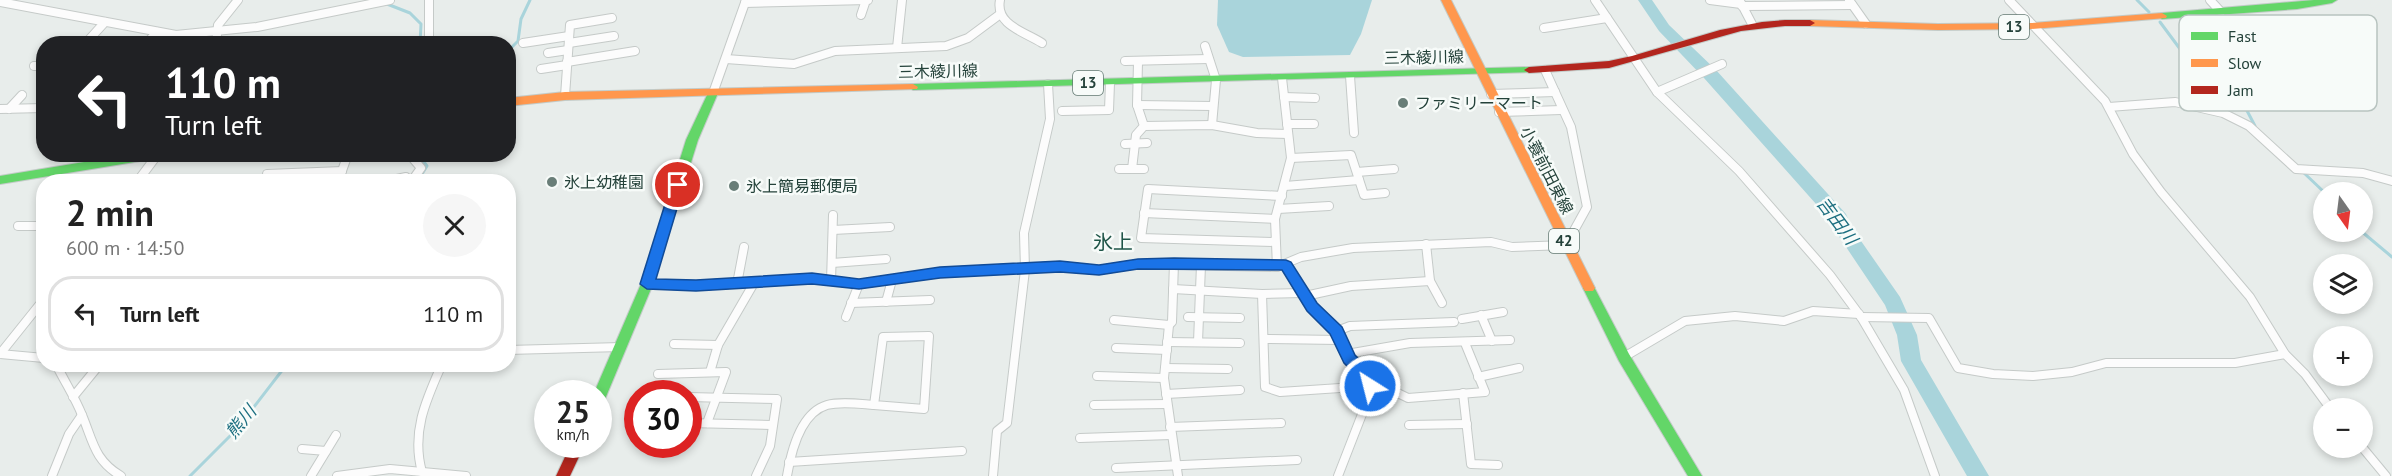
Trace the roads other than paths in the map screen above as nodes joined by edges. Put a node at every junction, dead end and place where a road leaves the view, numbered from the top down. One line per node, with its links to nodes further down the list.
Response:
1 (238, 0): 30 (street)
2 (390, 0): 30 (street)
3 (429, 0): 35 (street)
4 (855, 0): 5 (street); 14 (street)
5 (867, 0): 19 (street)
6 (902, 0): 41 (street)
7 (999, 0): 20 (street)
8 (1446, 0): 53 (main road, 小蓑前田東線 / 42)
9 (1595, 0): 24 (street)
10 (1710, 0): 17 (street)
11 (2009, 0): 28 (street)
12 (2210, 0): 18 (street)
13 (2329, 0): 18 (main road, 三木綾川線 / 13)
14 (746, 1): 44 (street)
15 (0, 2): 25 (street)
16 (1851, 2): 17 (street); 27 (street)
17 (1741, 3): 26 (street)
18 (2222, 12): 22 (main road, 三木綾川線 / 13)
19 (861, 15)
20 (999, 15): 39 (street); 41 (street)
21 (2179, 15): 28 (main road, 三木綾川線 / 13)
22 (2181, 15)
23 (612, 18): 38 (street)
24 (1607, 18): 29 (street); 46 (street)
25 (105, 22): 31 (street); 32 (street)
26 (1752, 24): 27 (main road, 三木綾川線 / 13); 46 (main road, 三木綾川線 / 13)
27 (1866, 24): 28 (main road, 三木綾川線 / 13)
28 (2031, 26): 72 (street)
29 (1544, 28)
30 (219, 31): 31 (street); 34 (street)
31 (157, 32): 33 (street)
32 (92, 36)
33 (153, 36)
34 (218, 36)
35 (429, 36)
36 (614, 36): 38 (street)
37 (523, 42): 38 (street)
38 (569, 43): 43 (street); 49 (street)
39 (1042, 43)
40 (1205, 46): 45 (street)
41 (897, 48): 44 (street)
42 (635, 51): 49 (street)
43 (549, 53)
44 (726, 59): 62 (street)
45 (1209, 59): 48 (street); 56 (street)
46 (1634, 60): 52 (main road, 三木綾川線 / 13); 61 (street)
47 (1125, 61): 48 (street)
48 (1138, 62): 57 (street)
49 (567, 63): 51 (street); 65 (street)
50 (1720, 65): 61 (street)
51 (541, 69)
52 (1545, 70): 53 (main road, 三木綾川線 / 13); 60 (street)
53 (1480, 72): 54 (main road, 三木綾川線 / 13); 63 (main road, 小蓑前田東線 / 42)
54 (1350, 76): 55 (main road, 三木綾川線 / 13); 83 (street)
55 (1282, 78): 56 (main road, 三木綾川線 / 13); 66 (street)
56 (1216, 80): 57 (main road, 三木綾川線 / 13); 71 (street)
57 (1136, 82): 58 (main road, 三木綾川線 / 13); 70 (street)
58 (1110, 83): 59 (main road, 三木綾川線 / 13); 76 (street)
59 (1048, 84): 62 (main road, 三木綾川線 / 13); 128 (street)
60 (1554, 92): 63 (street); 75 (street)
61 (1658, 92): 147 (street)
62 (713, 93): 65 (main road, 三木綾川線 / 13); 132 (main road)
63 (1491, 94): 78 (main road, 小蓑前田東線 / 42)
64 (22, 95): 74 (street)
65 (565, 96): 68 (main road, 三木綾川線 / 13)
66 (1284, 97): 67 (street); 79 (street)
67 (1315, 98)
68 (516, 101)
69 (2179, 103): 72 (street)
70 (1137, 105): 71 (street); 82 (street)
71 (1212, 106): 81 (street)
72 (2109, 107): 169 (street)
73 (36, 108): 74 (street)
74 (4, 109)
75 (1561, 110): 78 (street); 121 (street)
76 (1062, 111)
77 (2214, 111): 106 (street)
78 (1499, 112): 121 (main road, 小蓑前田東線 / 42)
79 (1287, 124): 80 (street); 84 (street)
80 (1314, 124)
81 (1212, 125): 82 (street); 84 (street)
82 (1144, 126): 85 (street)
83 (1354, 133)
84 (1288, 134): 88 (street)
85 (1135, 143): 86 (street); 87 (street); 94 (street)
86 (1147, 143)
87 (1125, 144)
88 (1291, 158): 104 (street); 107 (street)
89 (114, 162): 99 (main road)
90 (152, 162): 100 (street)
91 (345, 162): 97 (street)
92 (416, 162): 103 (street)
93 (1119, 169): 94 (street)
94 (1132, 169): 95 (street)
95 (1144, 169)
96 (1394, 169): 104 (street)
97 (342, 171): 101 (street); 102 (street)
98 (36, 174): 105 (main road)
99 (38, 174)
100 (143, 174)
101 (267, 174)
102 (341, 174)
103 (417, 174)
104 (1358, 176): 107 (street); 108 (street)
105 (0, 180)
106 (2392, 181)
107 (1285, 186): 109 (street)
108 (1384, 193)
109 (1282, 196): 111 (street); 112 (street)
110 (1329, 206): 111 (street)
111 (1278, 209): 114 (street)
112 (1144, 213): 114 (street); 119 (street)
113 (833, 216): 118 (street)
114 (1275, 219): 119 (street)
115 (18, 226): 116 (street)
116 (36, 226)
117 (890, 227): 118 (street)
118 (833, 230): 124 (street)
119 (1275, 242): 127 (street)
120 (1426, 244): 121 (street); 127 (street); 131 (street)
121 (1566, 245): 171 (main road, 小蓑前田東線 / 42)
122 (744, 247): 133 (street)
123 (886, 259): 124 (street)
124 (832, 263): 130 (street)
125 (1174, 263): 126 (street); 128 (street); 136 (street)
126 (1201, 265): 127 (street); 137 (street)
127 (1282, 266): 139 (street)
128 (1025, 270): 129 (street); 222 (street)
129 (892, 280): 135 (street); 141 (street)
130 (831, 281): 134 (street); 135 (street)
131 (1430, 281): 139 (street); 143 (street)
132 (647, 284): 133 (street); 164 (main road)
133 (738, 284): 134 (street)
134 (753, 284): 162 (street)
135 (859, 284): 142 (street)
136 (1173, 289): 137 (street); 153 (street)
137 (1199, 289): 138 (street); 150 (street)
138 (1262, 294): 139 (street); 155 (street)
139 (1303, 295): 154 (street)
140 (930, 300): 141 (street)
141 (886, 302): 142 (street)
142 (852, 303): 148 (street)
143 (1442, 303)
144 (36, 309): 167 (street)
145 (1503, 312): 146 (street)
146 (1481, 315): 154 (street); 157 (street)
147 (1860, 316): 169 (street); 171 (street); 225 (street)
148 (846, 317)
149 (1188, 317): 150 (street)
150 (1199, 317): 151 (street); 158 (street)
151 (1240, 318)
152 (1114, 320): 153 (street)
153 (1169, 325): 163 (street)
154 (1338, 336): 155 (street); 168 (street)
155 (1264, 339): 183 (street)
156 (1510, 340): 157 (street)
157 (1492, 341): 160 (street)
158 (1198, 342): 159 (street); 163 (street)
159 (1240, 343)
160 (1465, 343): 168 (street); 181 (street)
161 (674, 344): 162 (street)
162 (718, 345): 177 (street)
163 (1167, 346): 165 (street); 178 (street)
164 (621, 347): 166 (street); 182 (main road)
165 (1116, 348)
166 (516, 350)
167 (0, 354): 170 (street)
168 (1347, 354): 183 (street)
169 (2285, 354): 189 (street)
170 (36, 357)
171 (1624, 357): 224 (main road, 小蓑前田東線 / 42)
172 (1519, 368): 181 (street)
173 (1228, 369): 178 (street)
174 (60, 372): 186 (street)
175 (93, 372): 186 (street)
176 (439, 372): 213 (street)
177 (710, 372): 179 (street); 188 (street)
178 (1165, 373): 180 (street); 190 (street)
179 (658, 374)
180 (1097, 376)
181 (1478, 376): 185 (street)
182 (606, 380)
183 (1370, 383): 185 (street); 223 (street)
184 (1240, 390): 190 (street)
185 (1463, 393): 197 (street)
186 (73, 397): 193 (street)
187 (702, 397): 188 (street)
188 (717, 397): 195 (street); 198 (street)
189 (2323, 398)
190 (1167, 399): 191 (street); 200 (street)
191 (1094, 405)
192 (874, 406): 192 (street); 209 (street)
193 (82, 415): 214 (street); 215 (street)
194 (702, 423): 195 (street)
195 (707, 423): 198 (street)
196 (1281, 423): 200 (street)
197 (1467, 424): 199 (street); 210 (street)
198 (771, 425): 220 (street)
199 (1409, 425)
200 (1170, 431): 202 (street); 212 (street)
201 (336, 435): 204 (street)
202 (1080, 438)
203 (302, 449): 204 (street)
204 (326, 451): 216 (street)
205 (962, 451): 209 (street)
206 (571, 458): 219 (main road)
207 (2371, 458): 226 (street)
208 (1297, 460): 212 (street)
209 (789, 462): 221 (street)
210 (1498, 465)
211 (1116, 468): 212 (street)
212 (1178, 471)
213 (422, 472): 217 (street); 218 (street)
214 (52, 476)
215 (121, 476)
216 (311, 476)
217 (337, 476)
218 (466, 476)
219 (563, 476)
220 (756, 476)
221 (787, 476)
222 (993, 476)
223 (1338, 476)
224 (1695, 476)
225 (1935, 476)
226 (2386, 476)

